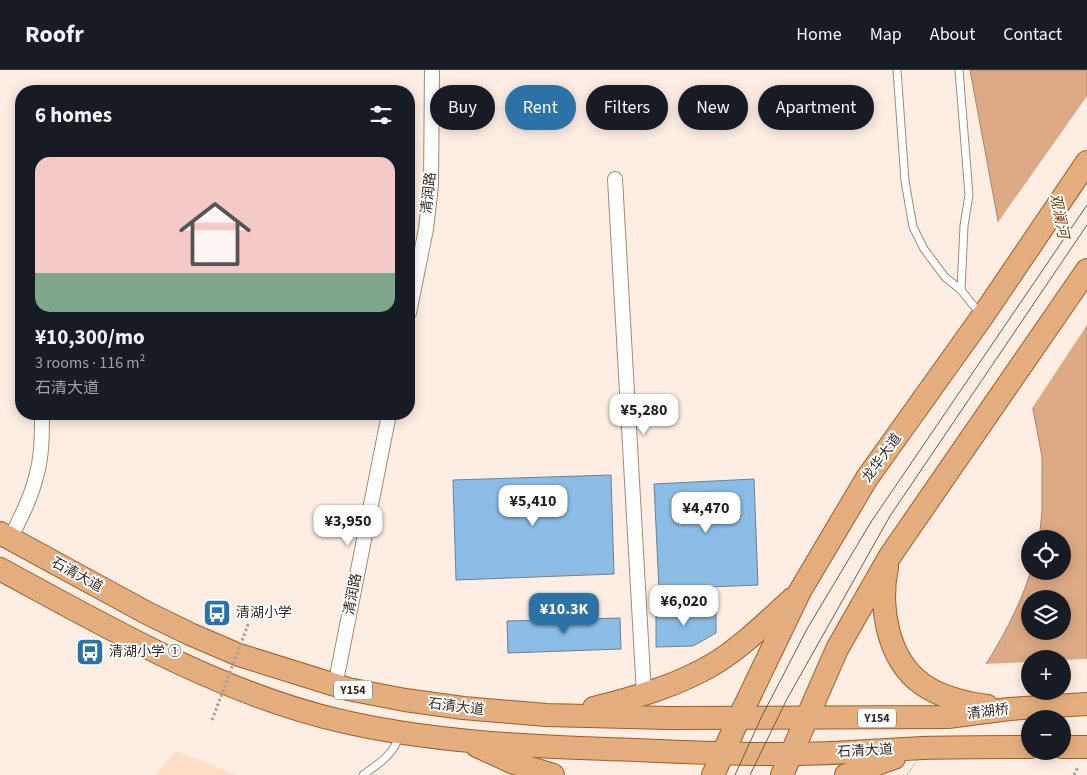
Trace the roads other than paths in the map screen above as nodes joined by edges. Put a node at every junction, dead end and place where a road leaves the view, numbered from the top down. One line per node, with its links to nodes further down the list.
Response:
1 (432, 70): 7 (street, 清润路)
2 (897, 70): 8 (lane)
3 (959, 70): 8 (lane)
4 (1087, 162): 9 (main road, 龙华大道)
5 (615, 179): 17 (street)
6 (1087, 270): 13 (main road)
7 (415, 283)
8 (961, 290): 9 (lane)
9 (982, 317): 15 (main road, 龙华大道)
10 (42, 420): 12 (street)
11 (388, 420): 16 (street, 清润路)
12 (5, 536): 16 (main road, 石清大道 / Y154)
13 (890, 556): 19 (main road); 22 (main road)
14 (0, 569): 23 (main road, 石清大道 / Y154)
15 (800, 591): 17 (main road); 21 (main road, 龙华大道)
16 (335, 686): 20 (main road, 石清大道 / Y154)
17 (644, 694): 20 (main road)
18 (1087, 704): 19 (main road, 清湖桥 / Y154)
19 (954, 709): 22 (main road, 石清大道 / Y154)
20 (554, 715): 21 (main road, 石清大道 / Y154)
21 (739, 718): 22 (main road, 石清大道 / Y154); 29 (main road, 龙华大道)
22 (806, 718): 30 (main road)
23 (400, 732): 24 (main road, 石清大道 / Y154); 31 (lane)
24 (462, 739): 29 (main road, 石清大道 / Y154); 32 (main road)
25 (1021, 747): 28 (main road, Y154)
26 (1071, 747): 27 (main road)
27 (1087, 747)
28 (926, 748): 30 (main road, 石清大道 / Y154); 35 (main road)
29 (722, 752): 30 (main road, 石清大道 / Y154); 33 (main road, 龙华大道)
30 (789, 754): 34 (main road)
31 (363, 775)
32 (553, 775)
33 (713, 775)
34 (782, 775)
35 (846, 775)

